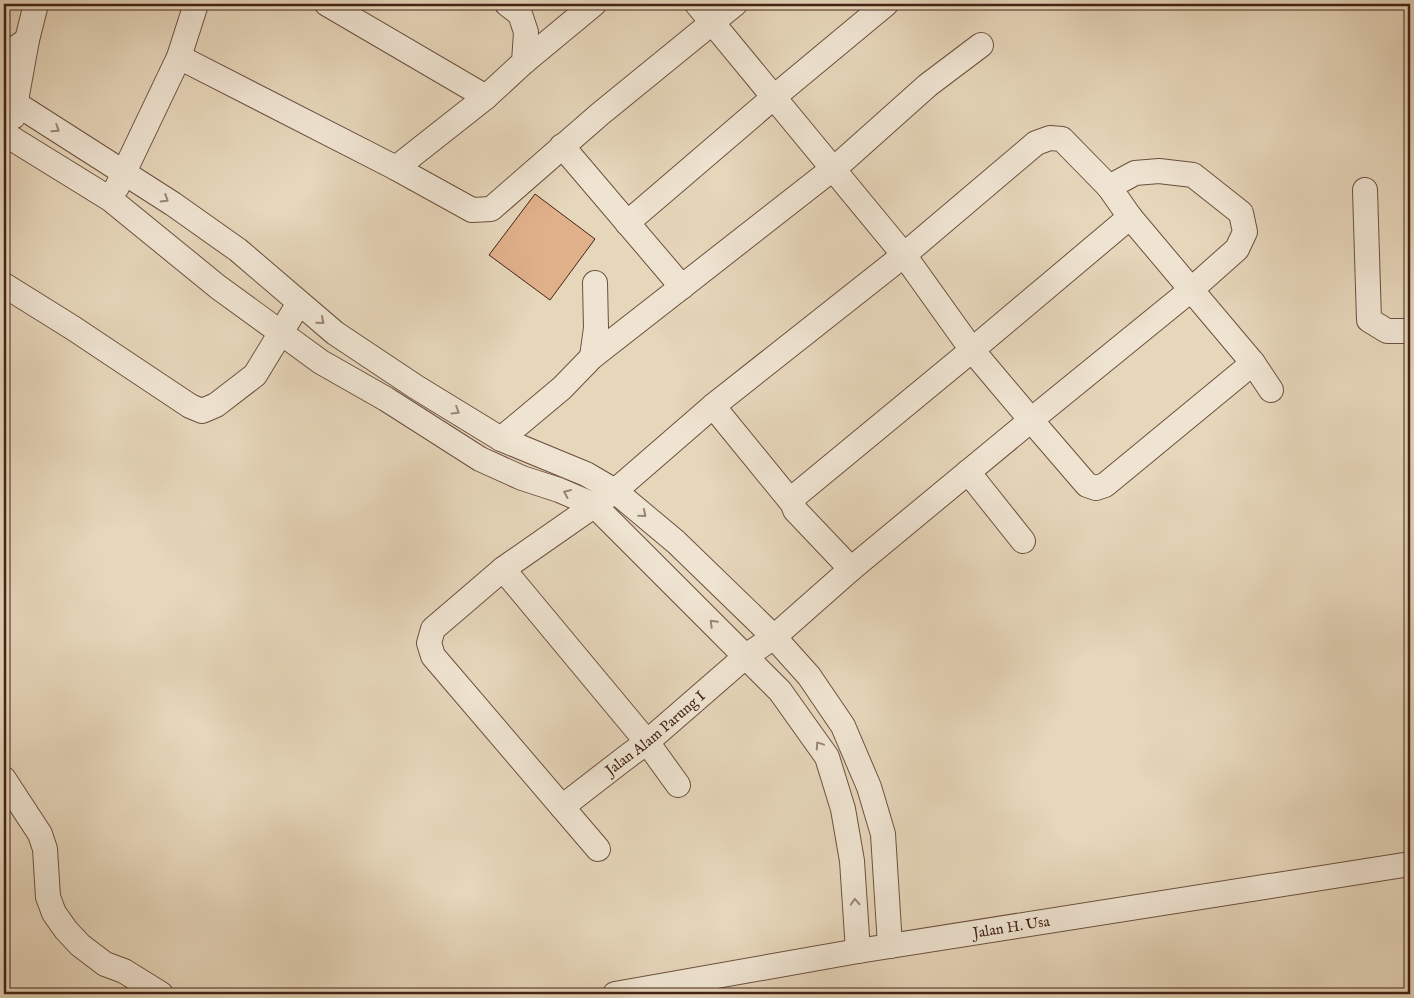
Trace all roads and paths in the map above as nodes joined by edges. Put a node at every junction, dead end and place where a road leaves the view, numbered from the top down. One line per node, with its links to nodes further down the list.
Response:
1 (36, 4): 10 (street)
2 (196, 4): 13 (street)
3 (326, 4): 15 (street)
4 (507, 4): 14 (street)
5 (594, 4): 14 (street)
6 (697, 4): 9 (street)
7 (735, 4): 9 (street)
8 (886, 4): 16 (street)
9 (714, 22): 16 (street); 19 (street)
10 (27, 40): 12 (street); 17 (street)
11 (981, 45): 21 (street)
12 (4, 56)
13 (179, 57): 20 (street); 22 (street)
14 (524, 62): 15 (street)
15 (486, 97): 20 (street)
16 (774, 97): 21 (street); 27 (street)
17 (15, 103): 18 (street); 22 (street, one-way to 22)
18 (6, 143): 25 (street)
19 (562, 146): 20 (street); 27 (street)
20 (396, 168)
21 (833, 168): 28 (street); 31 (street)
22 (124, 174): 25 (street); 33 (street, one-way to 33)
23 (1109, 187): 26 (street); 28 (street); 32 (street, Jalan Alam Parung I)
24 (1365, 190): 34 (street)
25 (110, 199): 35 (street)
26 (1130, 217): 32 (street); 36 (street)
27 (627, 223): 31 (street)
28 (904, 255): 36 (street); 40 (street)
29 (595, 283): 37 (street)
30 (4, 284): 35 (street)
31 (682, 287): 37 (street)
32 (1192, 289): 38 (street); 41 (street, Jalan Alam Parung I)
33 (299, 303): 35 (street); 42 (street, one-way to 42)
34 (1410, 331)
35 (281, 334): 45 (street)
36 (972, 350): 41 (street); 47 (street)
37 (592, 357): 42 (street)
38 (1252, 363): 39 (street); 41 (street)
39 (1271, 390)
40 (713, 406): 46 (street); 47 (street)
41 (1031, 420): 44 (street, Jalan Alam Parung I)
42 (501, 439): 43 (street)
43 (540, 456): 45 (street); 46 (street)
44 (968, 472): 49 (street); 51 (street, Jalan Alam Parung I)
45 (522, 478): 48 (street, one-way to 45)
46 (616, 491): 48 (street); 52 (street, one-way to 52)
47 (793, 504): 51 (street)
48 (594, 505): 50 (street); 53 (street, one-way to 48)
49 (1023, 541)
50 (503, 569): 54 (street); 57 (street)
51 (851, 569): 52 (street, Jalan Alam Parung I)
52 (774, 637): 53 (street, Jalan Alam Parung I); 60 (street)
53 (746, 656): 54 (street, Jalan Alam Parung I); 61 (street, one-way to 53)
54 (647, 742): 56 (street); 57 (street, Jalan Alam Parung I)
55 (4, 779): 62 (street)
56 (678, 785)
57 (562, 807): 58 (street)
58 (598, 849)
59 (1410, 864): 60 (street, Jalan H. Usa)
60 (890, 946): 61 (street, Jalan H. Usa)
61 (858, 951): 63 (street, Jalan H. Usa)
62 (161, 994)
63 (615, 994)

